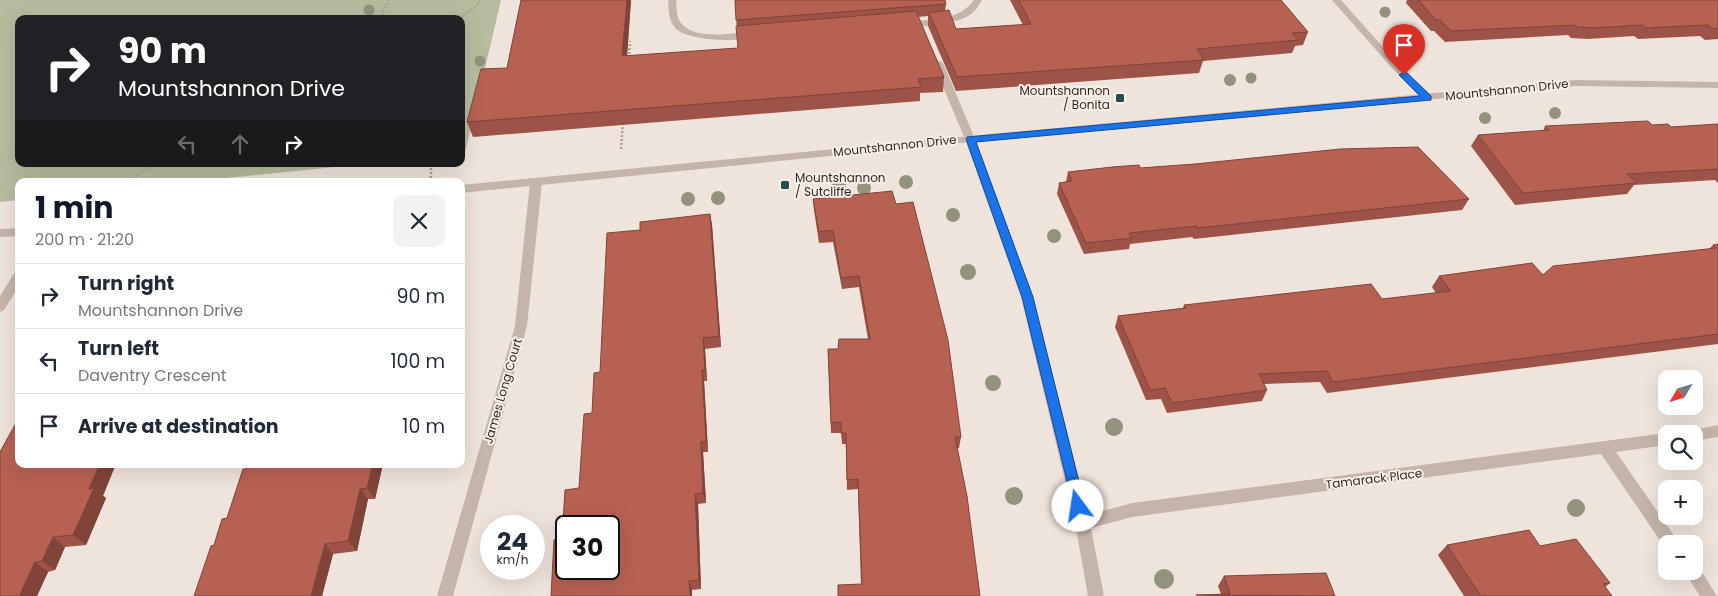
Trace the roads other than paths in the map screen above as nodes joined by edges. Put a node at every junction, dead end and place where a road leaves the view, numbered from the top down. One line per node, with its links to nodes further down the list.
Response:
1 (672, 0): 5 (street)
2 (978, 0): 4 (street)
3 (1336, 0): 8 (street)
4 (891, 24)
5 (764, 34)
6 (935, 56): 9 (street)
7 (1718, 84): 8 (street, Mountshannon Drive)
8 (1428, 98): 9 (street, Mountshannon Drive)
9 (970, 139): 10 (street, Mountshannon Drive); 20 (street)
10 (536, 182): 11 (street, Mountshannon Drive); 23 (street, James Long Court)
11 (465, 189)
12 (15, 232): 13 (street)
13 (0, 233)
14 (15, 281): 15 (street)
15 (0, 307)
16 (1718, 431): 17 (street)
17 (1703, 434)
18 (1658, 440): 19 (street, Tamarack Place)
19 (1605, 448): 20 (street, Tamarack Place); 21 (street)
20 (1083, 523): 24 (street)
21 (1666, 535)
22 (1698, 580): 25 (street)
23 (444, 596)
24 (1096, 596)
25 (1709, 596)

